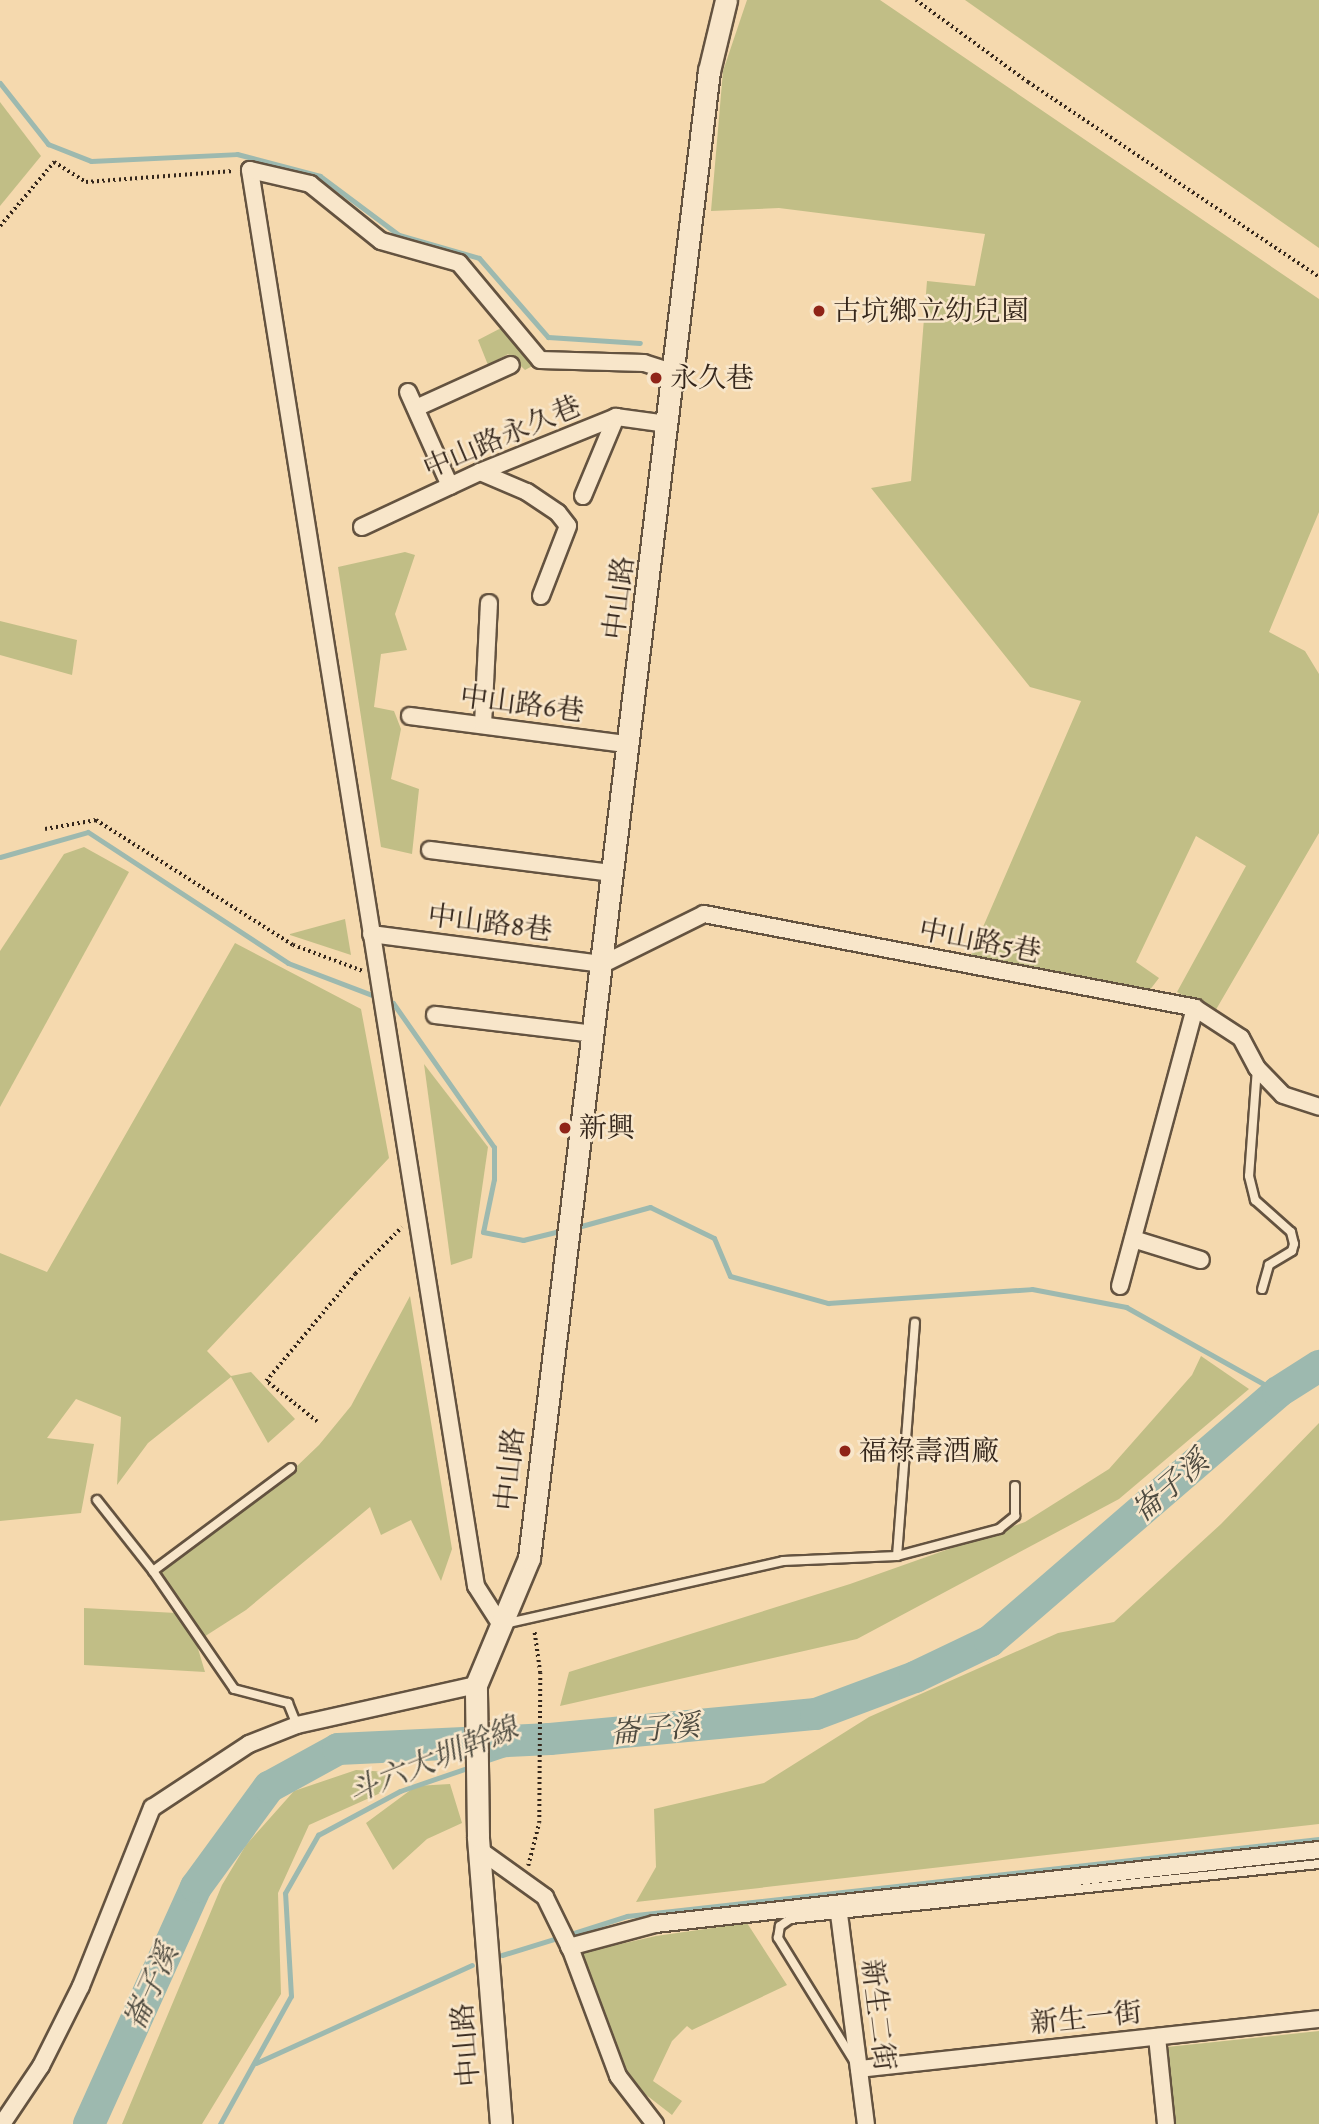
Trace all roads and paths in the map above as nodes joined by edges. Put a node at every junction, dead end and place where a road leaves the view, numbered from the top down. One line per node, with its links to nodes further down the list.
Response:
1 (726, 0): 7 (main road, 中山路)
2 (916, 0): 5 (path)
3 (250, 170): 4 (path); 7 (street); 24 (street)
4 (0, 226)
5 (1319, 277)
6 (511, 365): 9 (street)
7 (671, 372): 11 (main road, 中山路)
8 (408, 392): 9 (street)
9 (416, 408): 13 (street)
10 (616, 417): 11 (street, 中山路永久巷); 12 (street, 中山路永久巷); 14 (street)
11 (667, 424): 20 (main road, 中山路)
12 (480, 472): 13 (street, 中山路永久巷); 16 (street)
13 (450, 486): 15 (street, 中山路永久巷)
14 (583, 496)
15 (362, 527)
16 (541, 596)
17 (489, 604): 19 (street)
18 (410, 716): 19 (street, 中山路6巷)
19 (483, 725): 20 (street, 中山路6巷)
20 (627, 744): 23 (main road, 中山路)
21 (45, 829): 26 (path)
22 (430, 850): 23 (street)
23 (613, 873): 25 (main road, 中山路)
24 (371, 934): 25 (street, 中山路8巷); 26 (street)
25 (603, 964): 27 (street, 中山路5巷); 29 (main road, 中山路)
26 (378, 977): 32 (street)
27 (1195, 1008): 30 (street, 中山路5巷); 33 (street)
28 (435, 1015): 29 (street)
29 (595, 1034): 45 (main road, 中山路)
30 (1257, 1068): 31 (street, 中山路5巷); 36 (lane)
31 (1319, 1107)
32 (416, 1213): 38 (path); 45 (street)
33 (1133, 1239): 34 (street); 35 (street)
34 (1201, 1260)
35 (1120, 1286)
36 (1262, 1289)
37 (915, 1323): 42 (lane)
38 (317, 1422)
39 (291, 1468): 43 (lane)
40 (1016, 1486): 42 (lane)
41 (97, 1500): 43 (lane)
42 (897, 1556): 44 (lane)
43 (153, 1571): 47 (lane)
44 (533, 1618): 45 (lane); 51 (path)
45 (501, 1625): 46 (main road, 中山路)
46 (476, 1685): 47 (street); 48 (main road, 中山路)
47 (297, 1725): 57 (street)
48 (480, 1843): 51 (street); 58 (main road, 中山路)
49 (1319, 1850): 53 (street)
50 (1319, 1864): 52 (lane)
51 (523, 1881): 53 (street)
52 (839, 1914): 56 (street, 新生二街); 56 (lane)
53 (569, 1947): 59 (street)
54 (1319, 2019): 55 (street, 新生一街)
55 (1157, 2037): 56 (street, 新生一街); 61 (street)
56 (859, 2069): 60 (street, 新生二街)
57 (2, 2124)
58 (500, 2124)
59 (655, 2124)
60 (866, 2124)
61 (1166, 2124)

